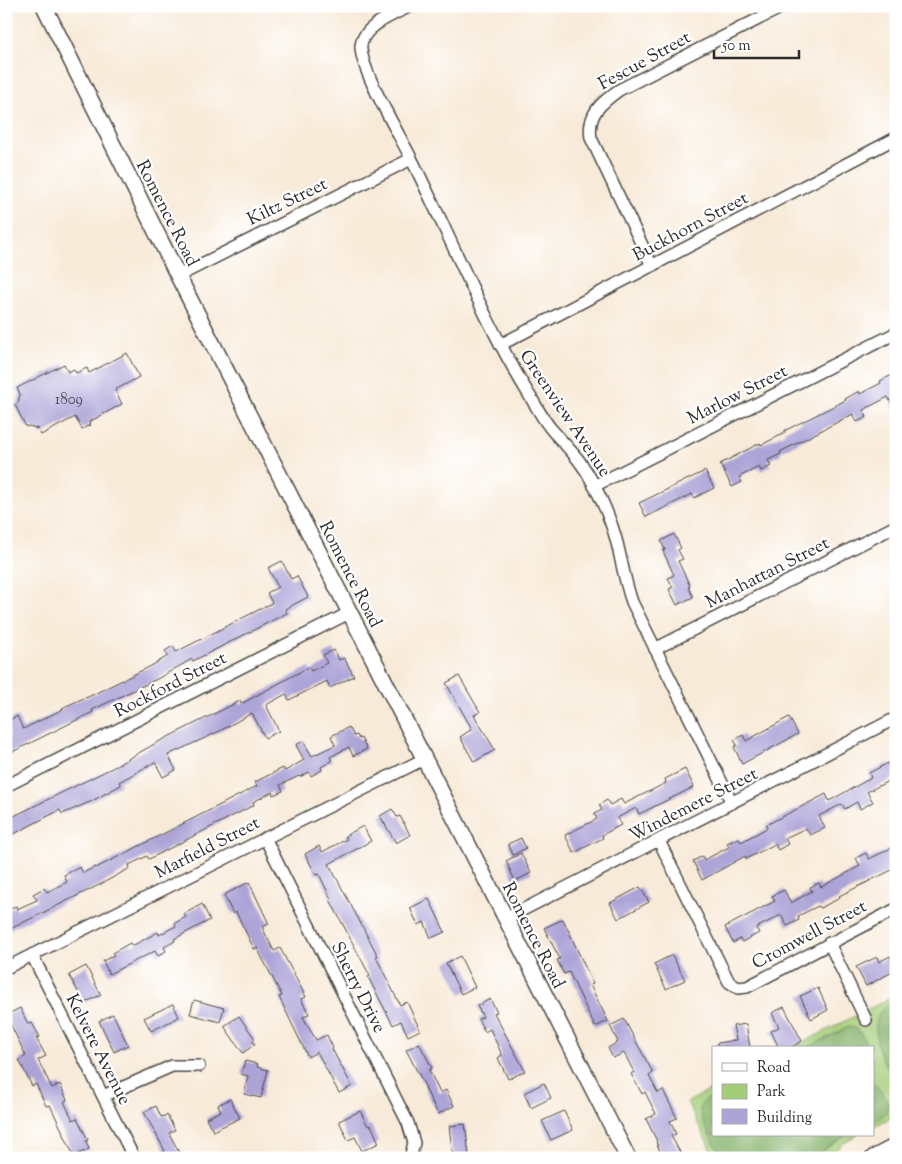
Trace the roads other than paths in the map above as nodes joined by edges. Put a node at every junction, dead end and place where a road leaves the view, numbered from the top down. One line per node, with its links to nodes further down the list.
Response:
1 (44, 6): 7 (street, Romence Road)
2 (410, 6): 5 (street, Greenview Avenue)
3 (784, 6): 6 (street, Fescue Street)
4 (896, 138): 6 (street, Buckhorn Street)
5 (411, 159): 7 (street, Kiltz Street); 9 (street, Greenview Avenue)
6 (652, 266): 9 (street, Buckhorn Street)
7 (178, 276): 12 (street, Romence Road)
8 (896, 333): 10 (street, Marlow Street)
9 (500, 345): 10 (street, Greenview Avenue)
10 (594, 486): 13 (street, Greenview Avenue)
11 (896, 526): 13 (street, Manhattan Street)
12 (349, 613): 15 (street, Romence Road); 16 (street, Rockford Street)
13 (655, 649): 17 (street, Greenview Avenue)
14 (896, 718): 17 (street, Windemere Street)
15 (424, 759): 18 (street, Marfield Street); 21 (street, Romence Road)
16 (6, 786)
17 (732, 803): 19 (street, Windemere Street)
18 (265, 838): 23 (street, Marfield Street); 29 (street, Sherry Drive)
19 (658, 841): 21 (street, Windemere Street); 22 (street, Cromwell Street)
20 (896, 909): 22 (street, Cromwell Street)
21 (505, 919): 31 (street, Romence Road)
22 (829, 943): 25 (street)
23 (32, 955): 24 (street, Marfield Street); 27 (street, Kelvere Avenue)
24 (6, 968)
25 (866, 1020)
26 (199, 1066): 27 (street)
27 (103, 1096): 30 (street, Kelvere Avenue)
28 (896, 1146): 32 (street)
29 (411, 1156)
30 (134, 1158)
31 (628, 1158)
32 (873, 1158)

